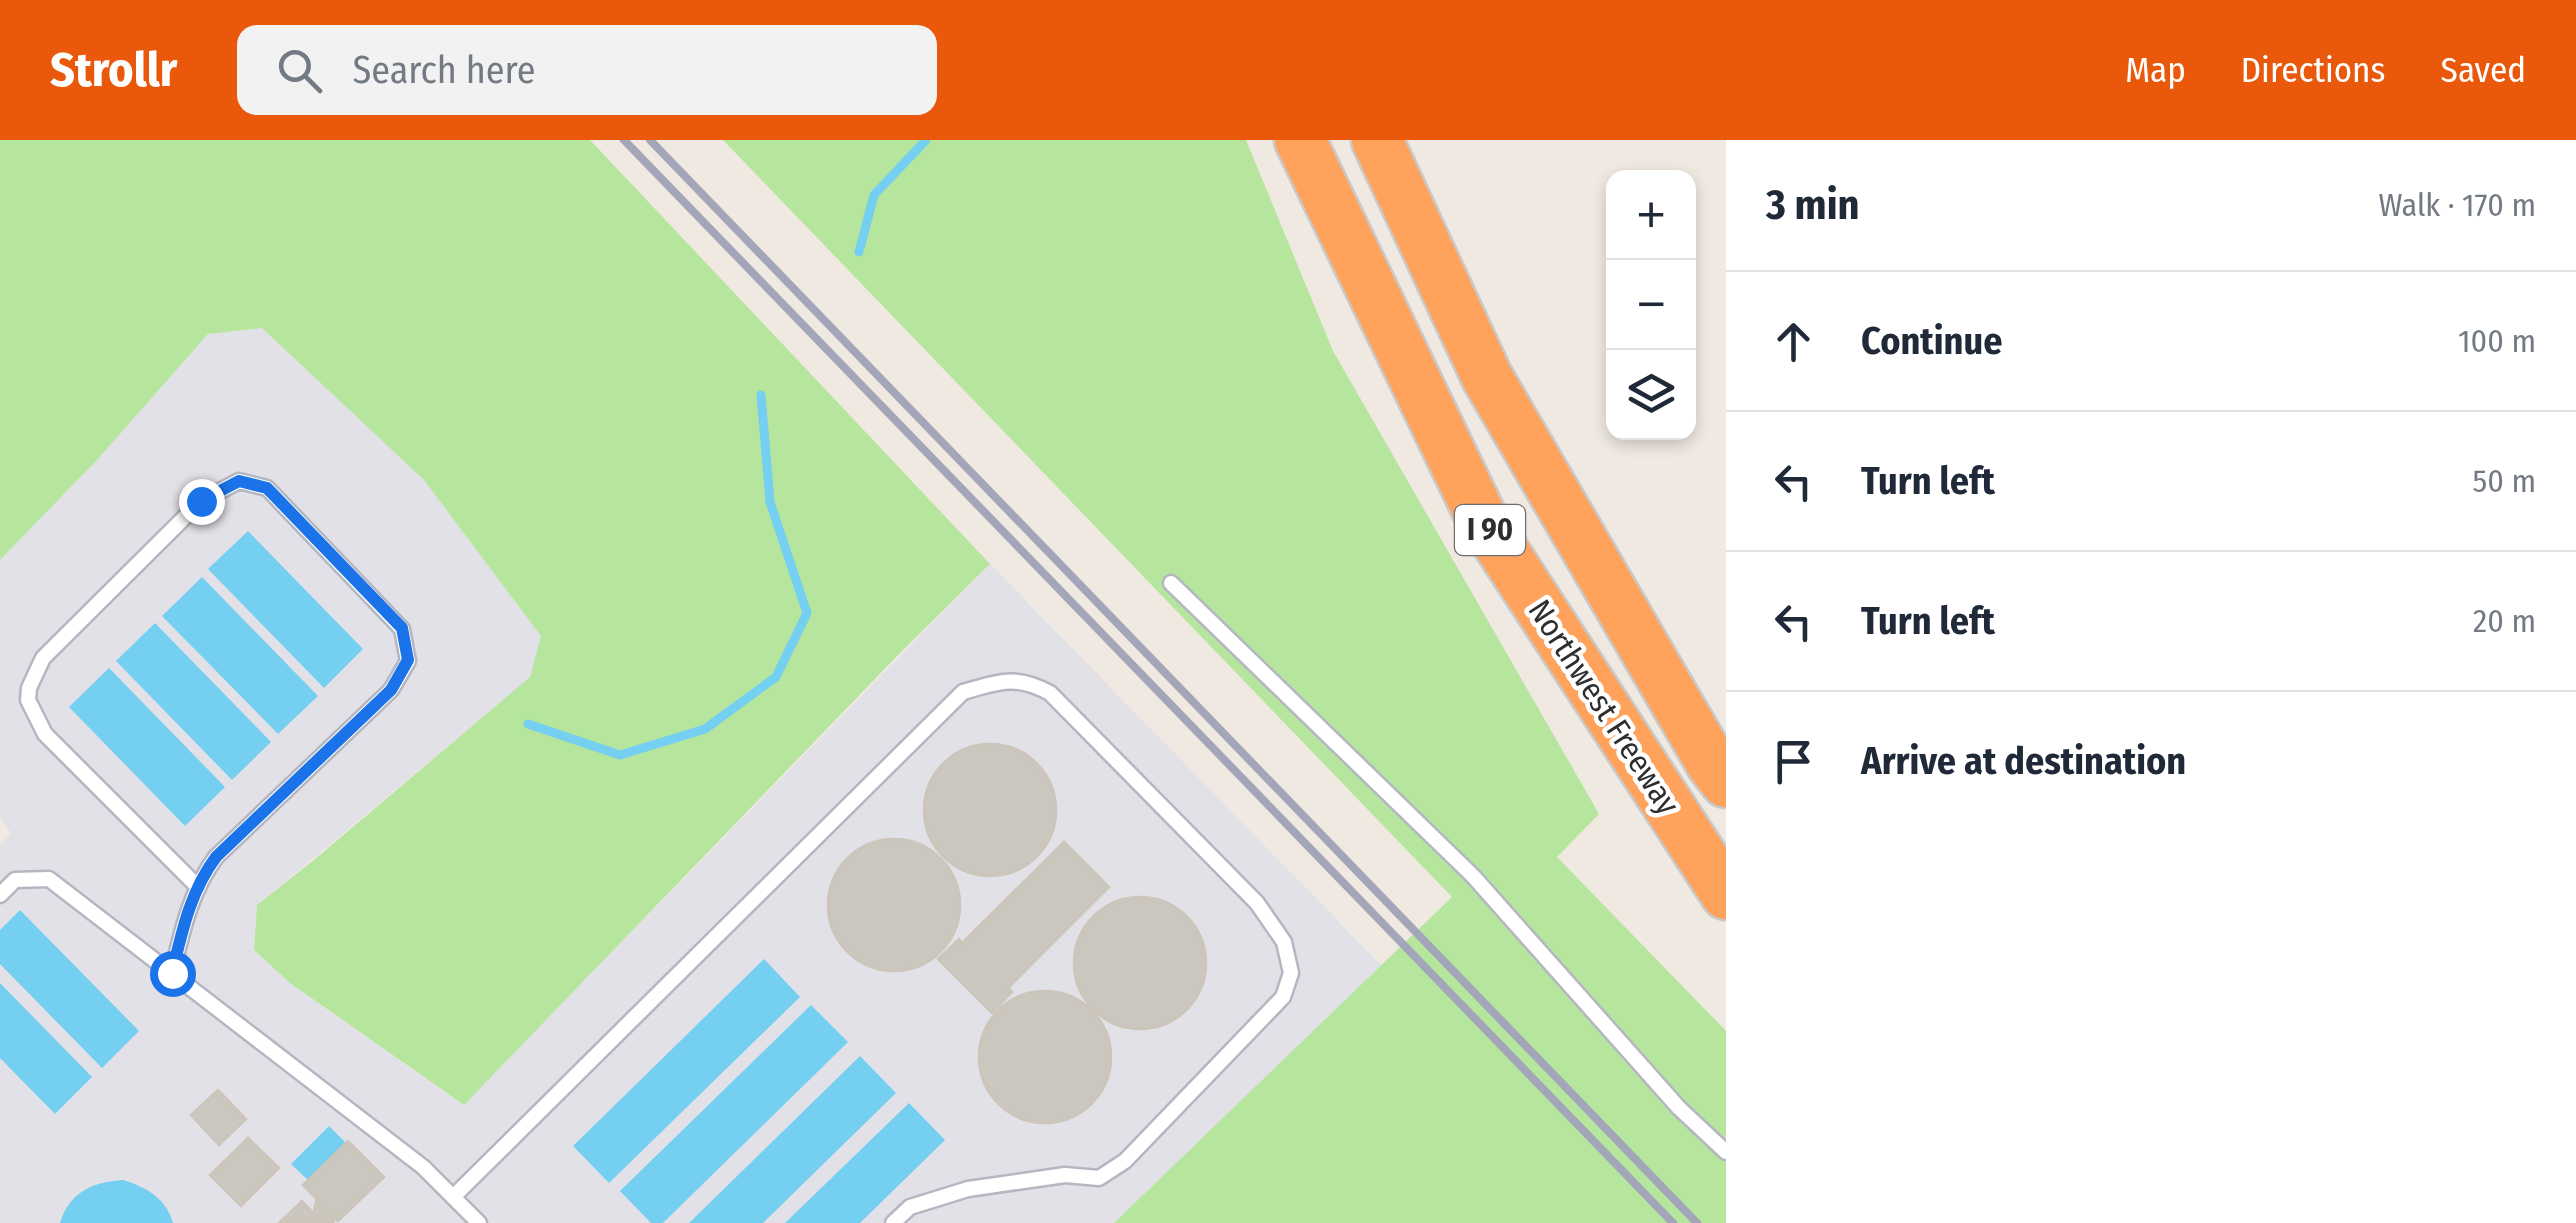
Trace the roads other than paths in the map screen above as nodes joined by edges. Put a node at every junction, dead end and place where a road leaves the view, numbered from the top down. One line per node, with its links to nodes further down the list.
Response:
1 (1300, 140): 6 (highway, Northwest Freeway / I 90)
2 (1376, 140): 4 (highway, Northwest Freeway / I 90)
3 (1171, 583): 9 (lane)
4 (1726, 782)
5 (197, 886): 5 (lane); 8 (lane)
6 (1726, 894)
7 (0, 895): 8 (lane)
8 (172, 973): 10 (lane)
9 (1726, 1152)
10 (453, 1198): 11 (lane); 12 (lane)
11 (478, 1223)
12 (893, 1223)

